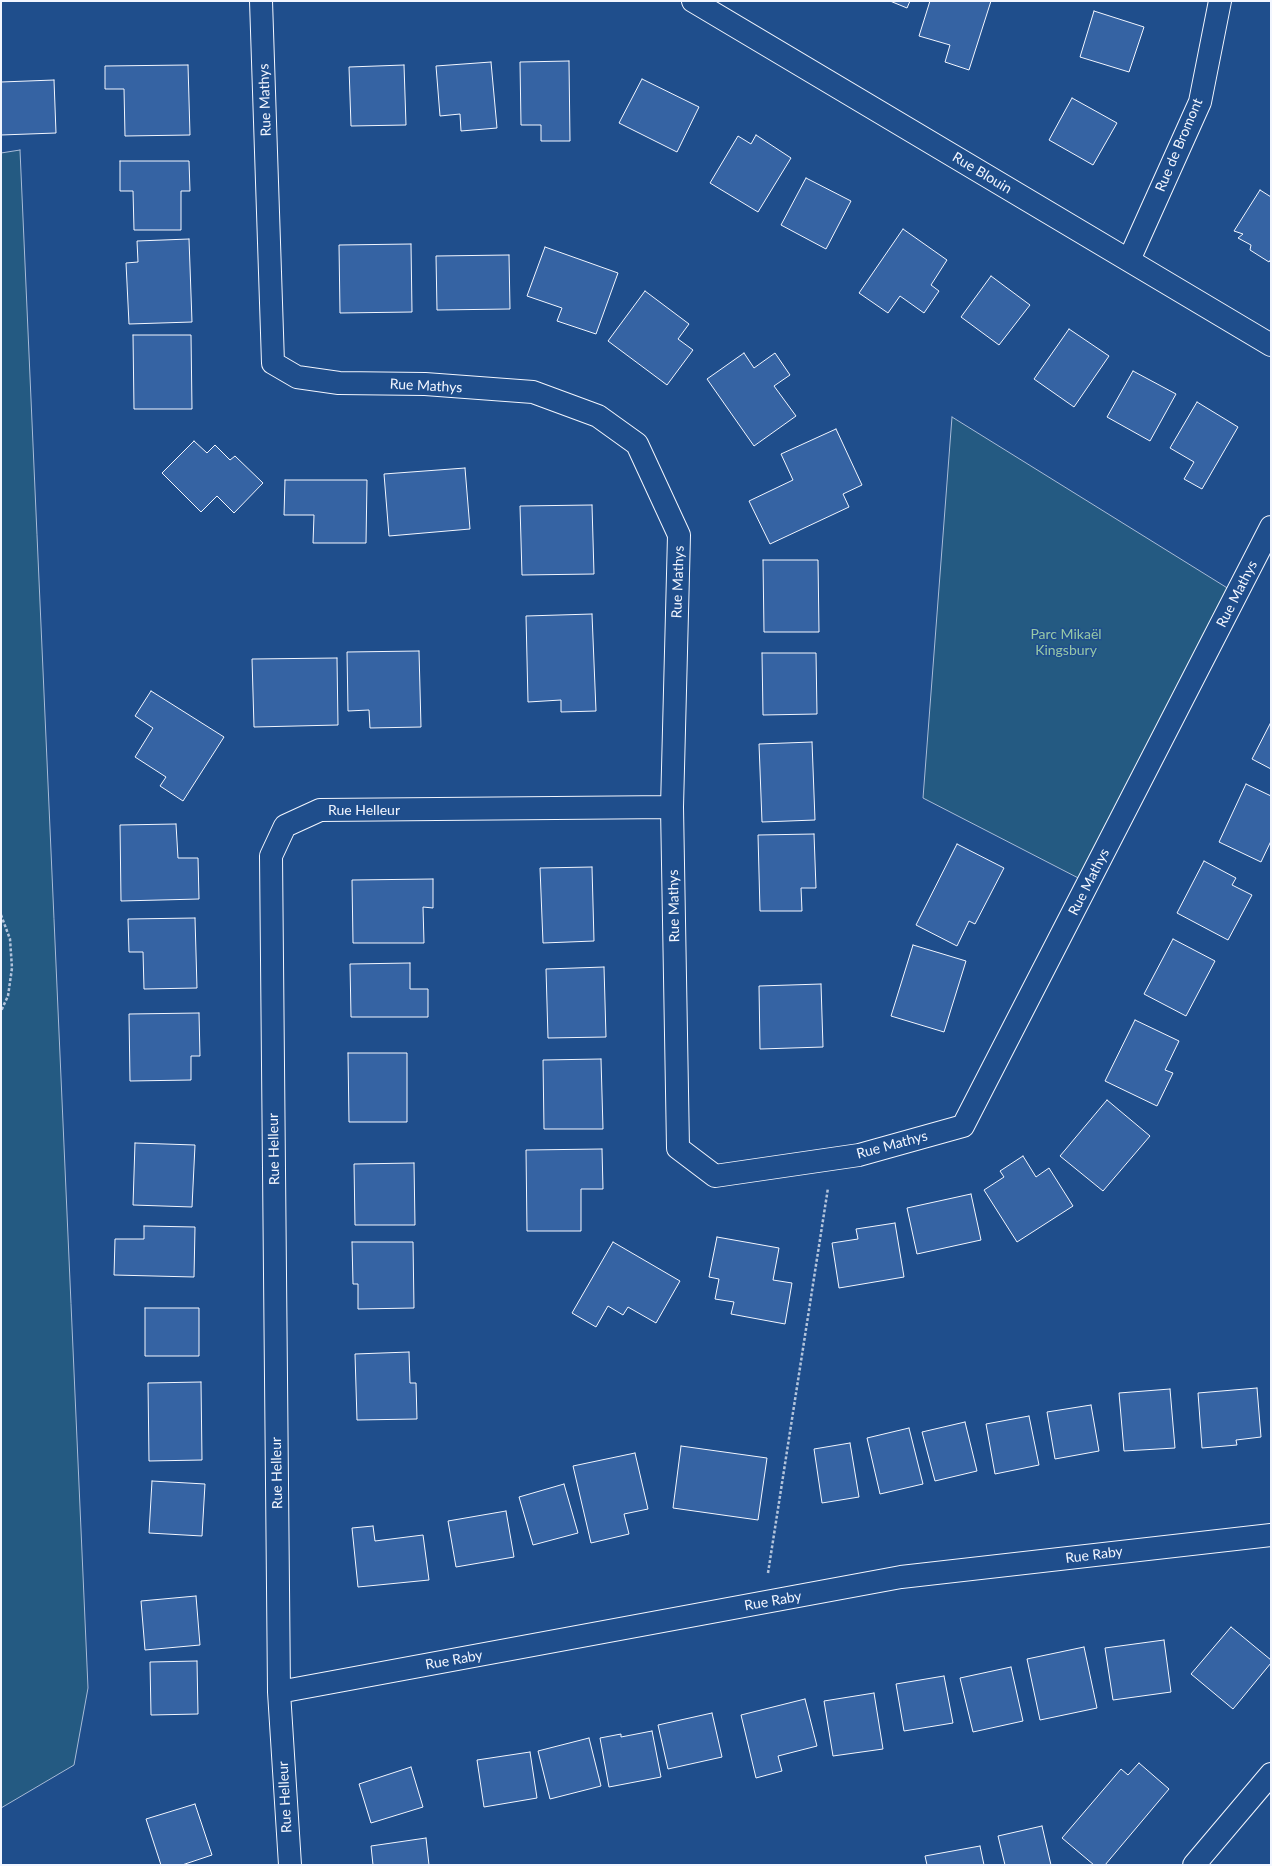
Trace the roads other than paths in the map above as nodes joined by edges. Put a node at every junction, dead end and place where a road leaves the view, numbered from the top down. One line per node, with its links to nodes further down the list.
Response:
1 (261, 1): 7 (street, Rue Mathys)
2 (693, 1): 4 (street, Rue Blouin)
3 (1220, 1): 4 (street, Rue de Bromont)
4 (1129, 260): 5 (street, Rue Blouin)
5 (1271, 346)
6 (1271, 527): 7 (street, Rue Mathys)
7 (672, 808): 9 (street, Rue Helleur)
8 (1271, 1535): 9 (street, Rue Raby)
9 (279, 1692): 11 (street, Rue Helleur)
10 (1271, 1774): 12 (street)
11 (290, 1865)
12 (1194, 1865)

